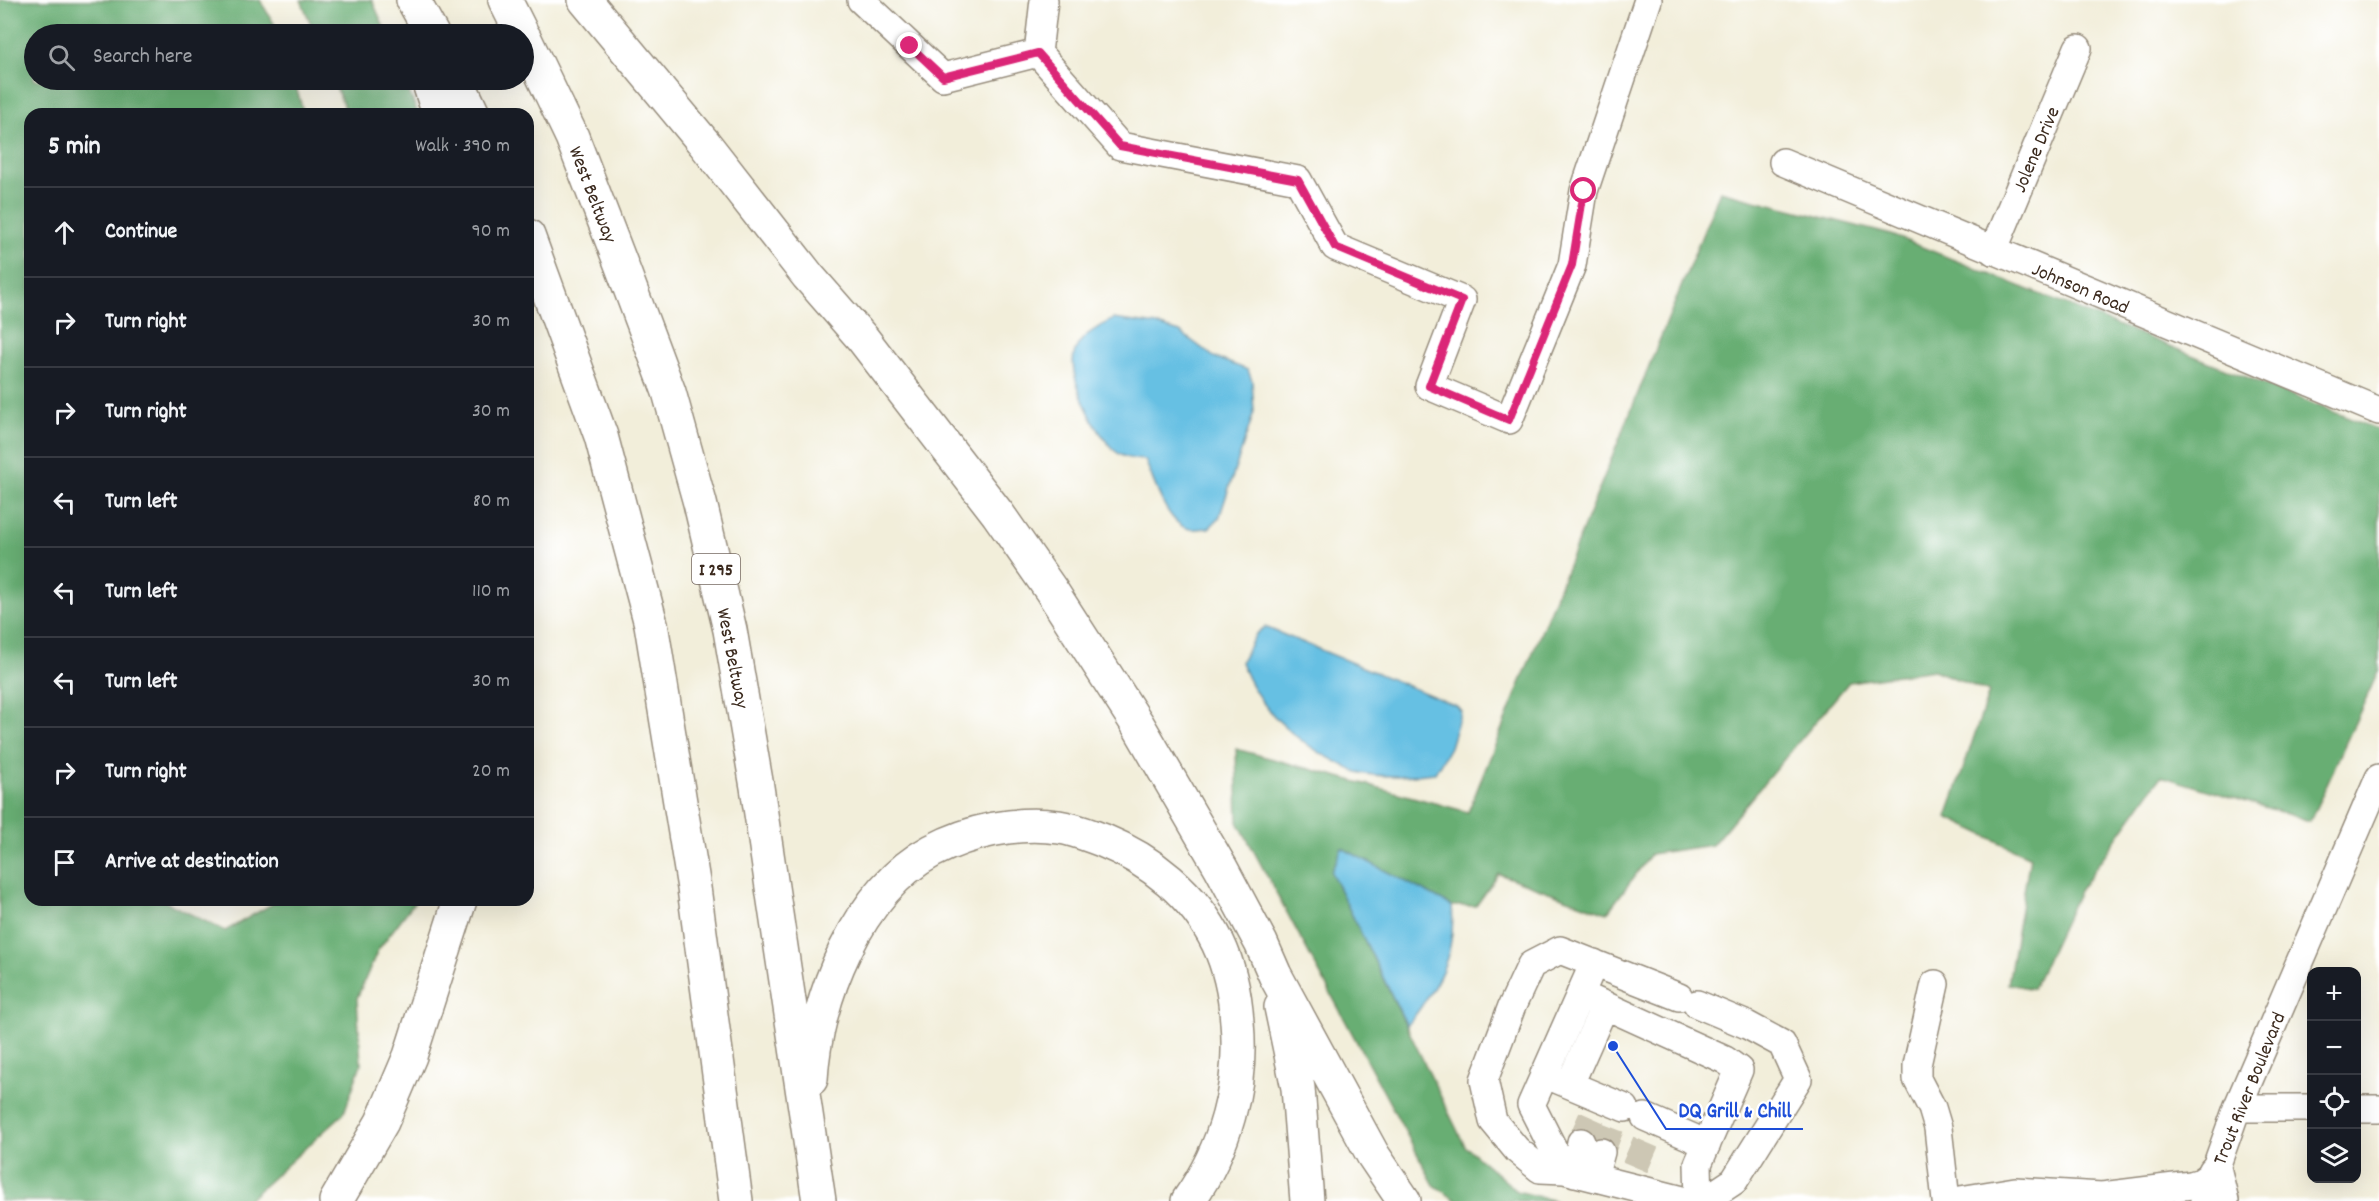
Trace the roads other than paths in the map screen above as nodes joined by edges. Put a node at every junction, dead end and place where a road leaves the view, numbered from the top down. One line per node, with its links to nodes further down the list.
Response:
1 (399, 0): 8 (highway)
2 (412, 0): 9 (highway)
3 (505, 0): 10 (highway, West Beltway / I 295)
4 (585, 0): 25 (highway)
5 (861, 0): 12 (street)
6 (1044, 0): 12 (street)
7 (1648, 0): 12 (street)
8 (408, 24)
9 (426, 24)
10 (517, 24)
11 (2078, 48): 19 (street, Jolene Drive)
12 (1038, 53)
13 (534, 59): 35 (highway, West Beltway / I 295)
14 (431, 90): 16 (highway)
15 (462, 90): 17 (highway)
16 (437, 108)
17 (470, 108)
18 (1783, 162): 19 (street, Johnson Road)
19 (1993, 250): 21 (street, Johnson Road)
20 (534, 252): 41 (highway)
21 (2379, 411)
22 (2379, 778): 31 (street, Trout River Boulevard)
23 (458, 906): 40 (highway)
24 (1593, 963): 27 (street); 37 (street); 48 (street)
25 (1275, 975): 44 (highway); 45 (highway)
26 (1935, 984): 49 (street)
27 (1580, 993): 28 (street); 29 (street)
28 (1605, 1005): 30 (street); 36 (street)
29 (1544, 1074): 30 (street); 37 (street)
30 (1570, 1084): 36 (street)
31 (2237, 1108): 32 (street); 38 (street, Trout River Boulevard)
32 (2307, 1108)
33 (2361, 1109): 34 (street)
34 (2379, 1109)
35 (808, 1129): 42 (highway, West Beltway / I 295); 43 (highway)
36 (1707, 1144): 47 (street)
37 (1583, 1163): 46 (street)
38 (2214, 1191): 39 (street)
39 (2102, 1199): 50 (street)
40 (336, 1201)
41 (736, 1201)
42 (819, 1201)
43 (1188, 1201)
44 (1307, 1201)
45 (1404, 1201)
46 (1687, 1201)
47 (1699, 1201)
48 (1704, 1201)
49 (1946, 1201)
50 (1954, 1201)

